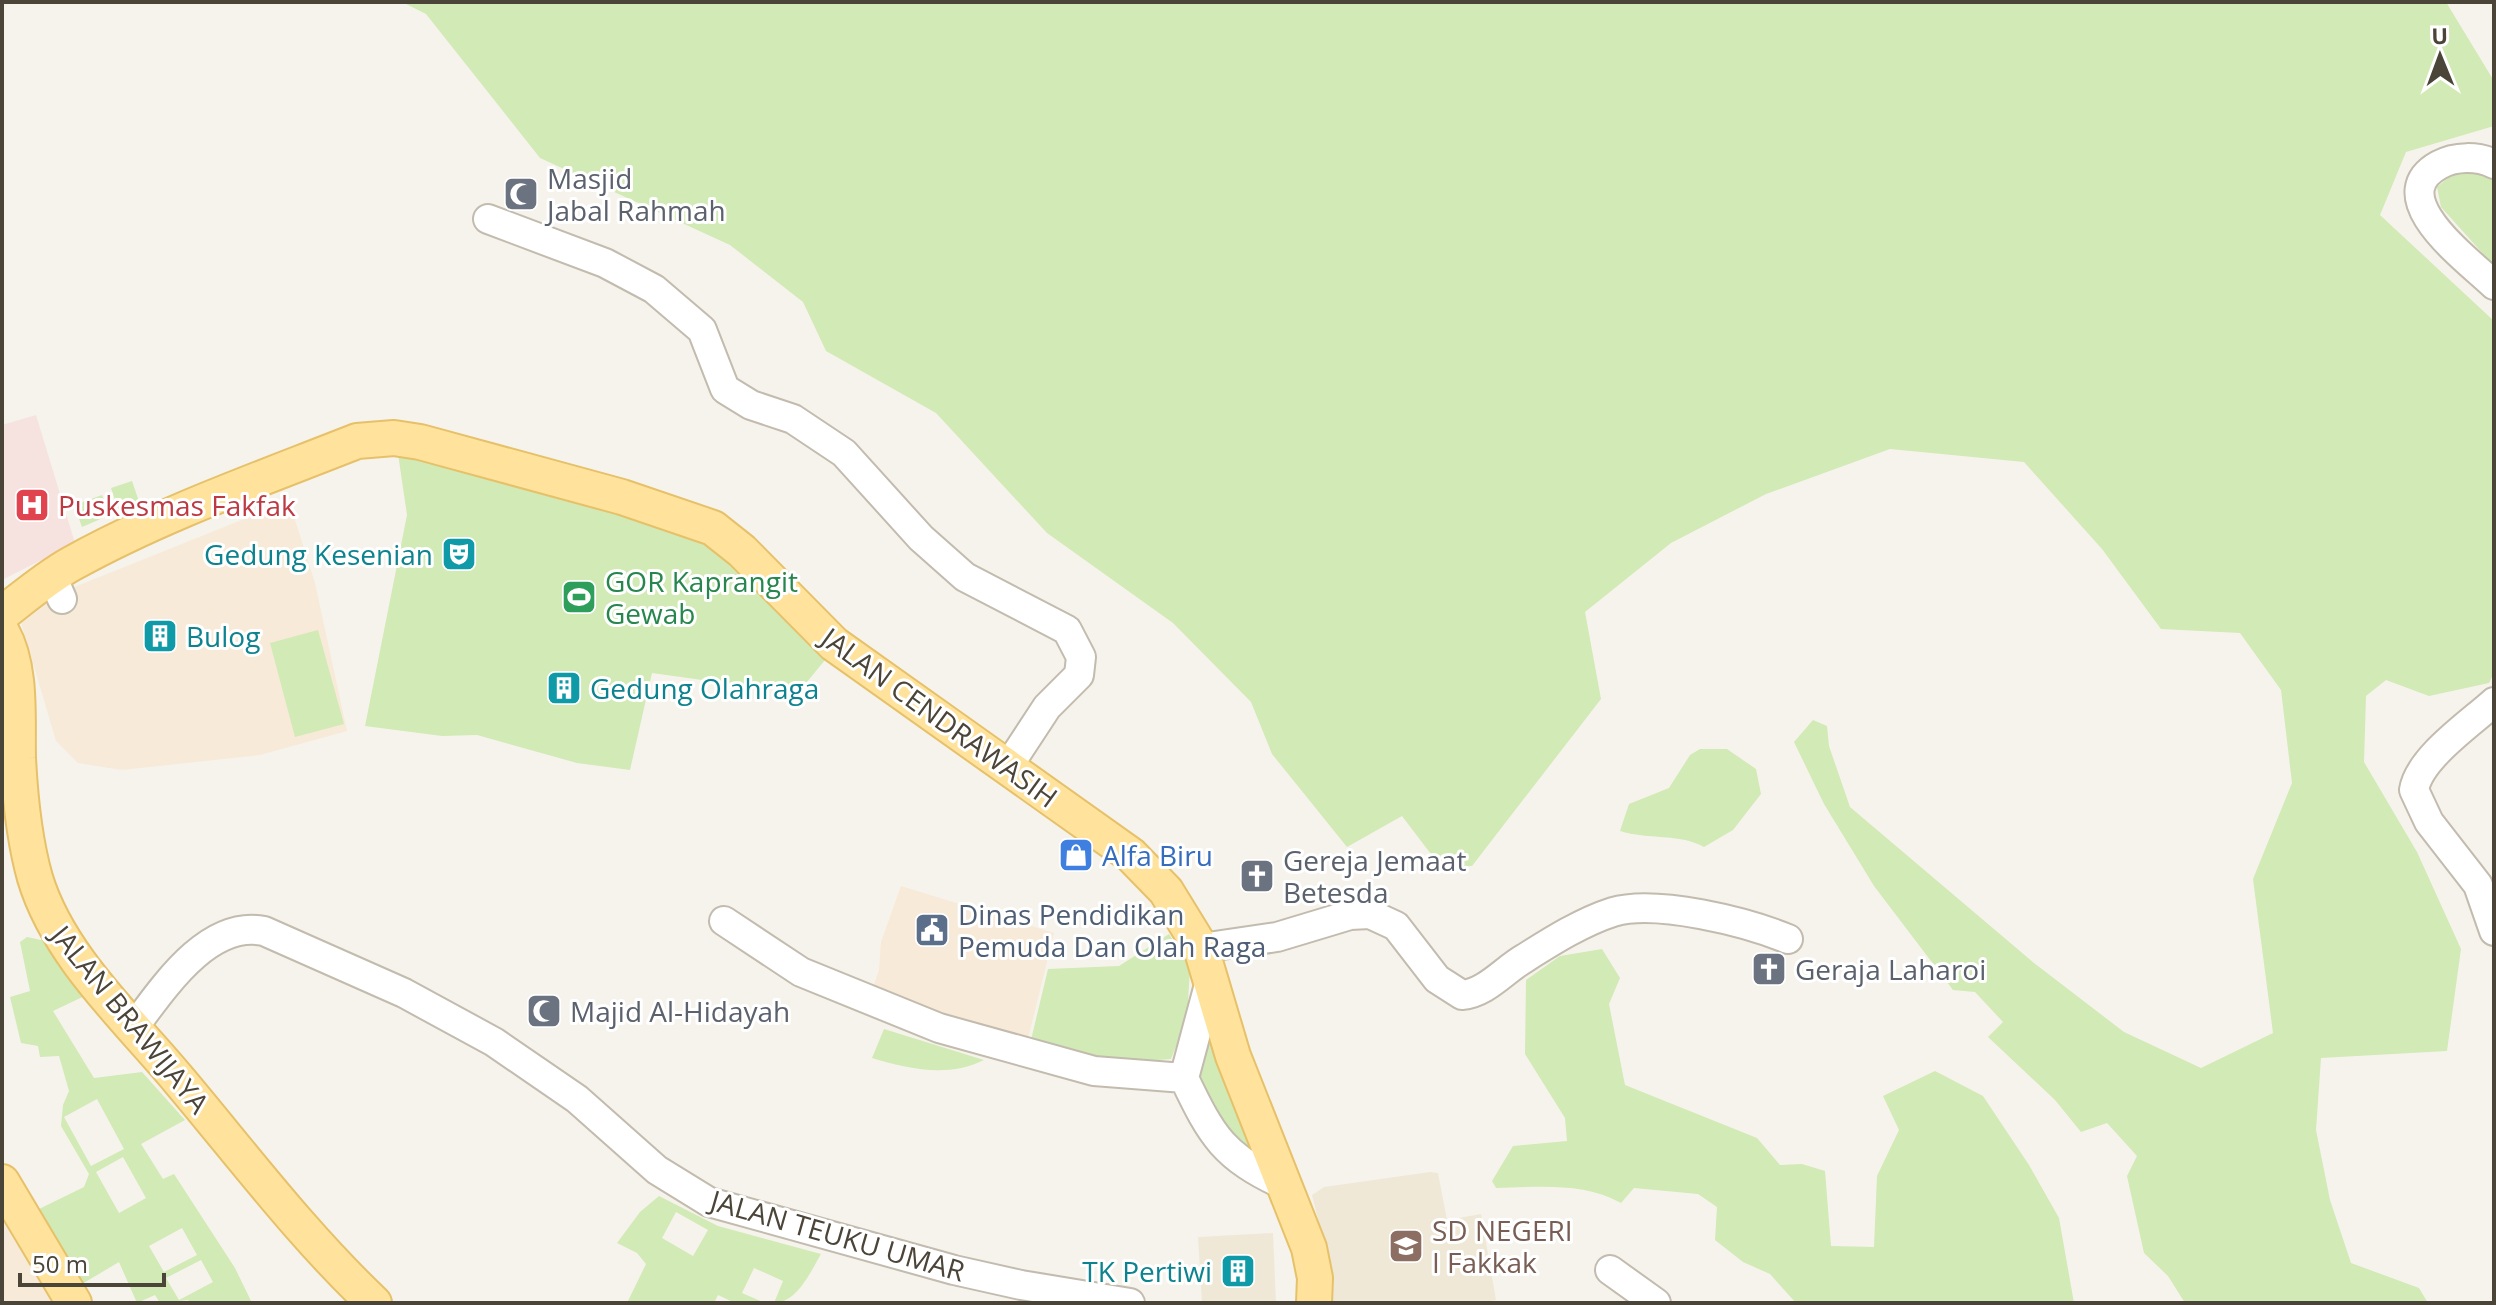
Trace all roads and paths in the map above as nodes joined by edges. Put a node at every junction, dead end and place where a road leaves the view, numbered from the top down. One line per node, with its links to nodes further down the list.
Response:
1 (2494, 164): 3 (street)
2 (488, 219): 7 (street)
3 (2494, 285)
4 (2, 614): 7 (main road, JALAN CENDRAWASIH)
5 (2, 632): 13 (main road, JALAN BRAWIJAYA)
6 (2494, 702): 9 (street)
7 (1007, 768): 11 (main road, JALAN CENDRAWASIH)
8 (724, 921): 14 (street)
9 (2494, 931)
10 (1788, 939): 11 (street)
11 (1201, 948): 12 (main road, JALAN CENDRAWASIH)
12 (1210, 981): 14 (street); 16 (main road, JALAN CENDRAWASIH)
13 (134, 1027): 19 (main road, JALAN BRAWIJAYA); 20 (street, JALAN TEUKU UMAR)
14 (1184, 1078): 16 (street)
15 (2, 1182): 18 (main road)
16 (1284, 1185): 21 (main road, JALAN CENDRAWASIH)
17 (1610, 1270): 22 (street)
18 (74, 1303)
19 (374, 1303)
20 (1130, 1303)
21 (1314, 1303)
22 (1656, 1303)

